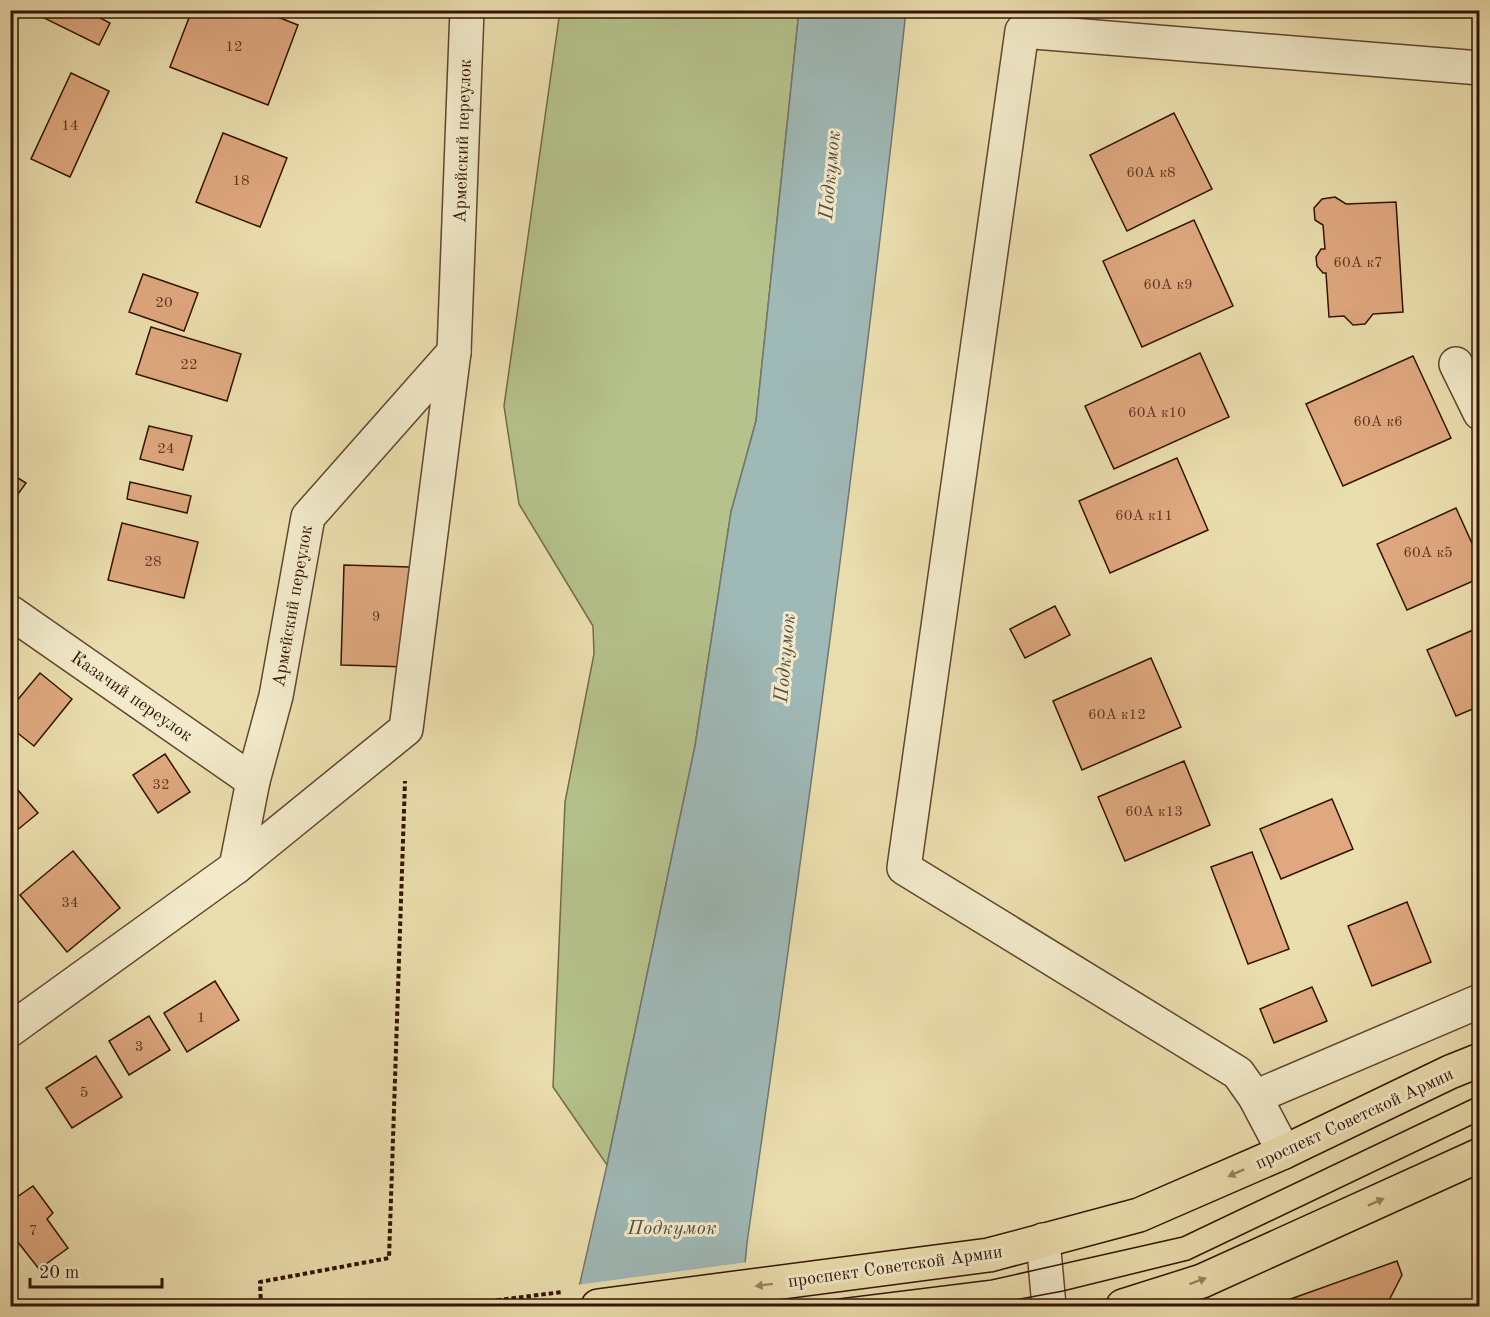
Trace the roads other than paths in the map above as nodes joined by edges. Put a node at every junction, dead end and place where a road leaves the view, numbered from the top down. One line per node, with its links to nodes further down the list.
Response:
1 (467, 10): 3 (street, Армейский переулок)
2 (1479, 68): 12 (street)
3 (454, 352): 7 (street, Армейский переулок); 8 (street)
4 (1456, 364): 5 (street)
5 (1479, 412)
6 (10, 612): 7 (street, Казачий переулок)
7 (253, 781): 8 (street, Армейский переулок)
8 (236, 867): 10 (street)
9 (1479, 1001): 12 (street)
10 (10, 1030)
11 (1479, 1060): 13 (main road, проспект Советской Армии)
12 (1255, 1097): 13 (street)
13 (1284, 1152): 15 (main road, проспект Советской Армии, one-way to 15)
14 (1479, 1155): 18 (main road, one-way to 14)
15 (1043, 1240): 16 (main road, проспект Советской Армии, one-way to 16); 17 (street)
16 (598, 1306)
17 (1049, 1306)
18 (1123, 1306)

